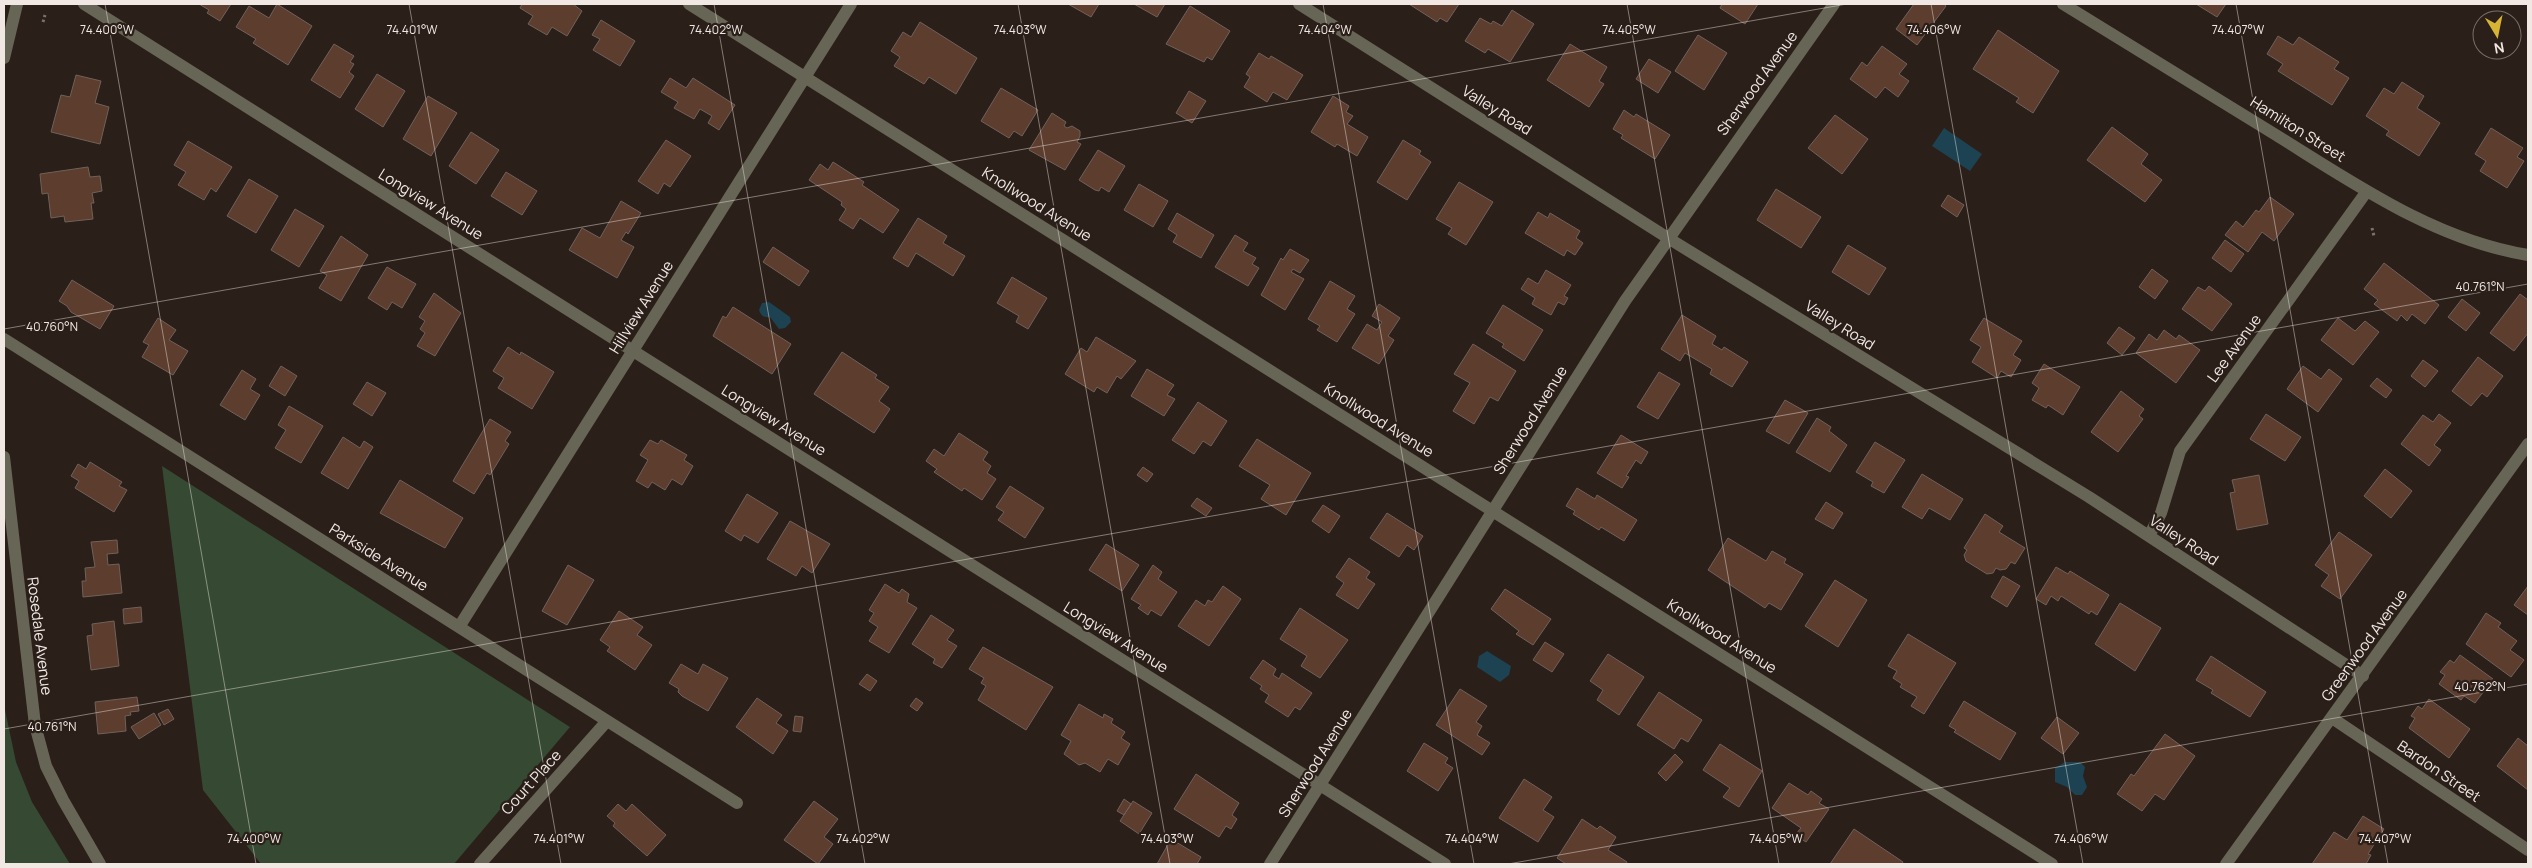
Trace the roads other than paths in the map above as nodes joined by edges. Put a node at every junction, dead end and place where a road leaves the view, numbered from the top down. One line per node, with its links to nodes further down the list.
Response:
1 (17, 4): 8 (street)
2 (84, 4): 14 (street, Longview Avenue)
3 (689, 4): 9 (street, Knollwood Avenue)
4 (852, 4): 9 (street, Hillview Avenue)
5 (1299, 4): 11 (street, Valley Road)
6 (1834, 4): 11 (street, Sherwood Avenue)
7 (2063, 4): 10 (street, Hamilton Street)
8 (4, 58)
9 (805, 77): 14 (street, Hillview Avenue); 17 (street, Knollwood Avenue)
10 (2367, 191): 12 (street, Hamilton Street); 18 (street, Lee Avenue)
11 (1668, 238): 17 (street, Sherwood Avenue); 18 (street, Valley Road)
12 (2528, 255)
13 (4, 340): 19 (street, Parkside Avenue)
14 (633, 350): 19 (street, Hillview Avenue); 23 (street, Longview Avenue)
15 (2528, 444): 20 (street, Greenwood Avenue)
16 (4, 457): 26 (street, Rosedale Avenue)
17 (1493, 510): 23 (street, Sherwood Avenue); 30 (street, Knollwood Avenue)
18 (2149, 536): 20 (street, Valley Road)
19 (458, 627): 22 (street, Parkside Avenue)
20 (2362, 676): 21 (street, Greenwood Avenue)
21 (2332, 718): 25 (street, Bardon Street); 31 (street, Greenwood Avenue)
22 (607, 721): 24 (street, Parkside Avenue); 27 (street, Court Place)
23 (1320, 785): 28 (street, Sherwood Avenue); 29 (street, Longview Avenue)
24 (737, 803)
25 (2528, 850)
26 (100, 864)
27 (480, 864)
28 (1270, 864)
29 (1445, 864)
30 (2052, 864)
31 (2226, 864)

